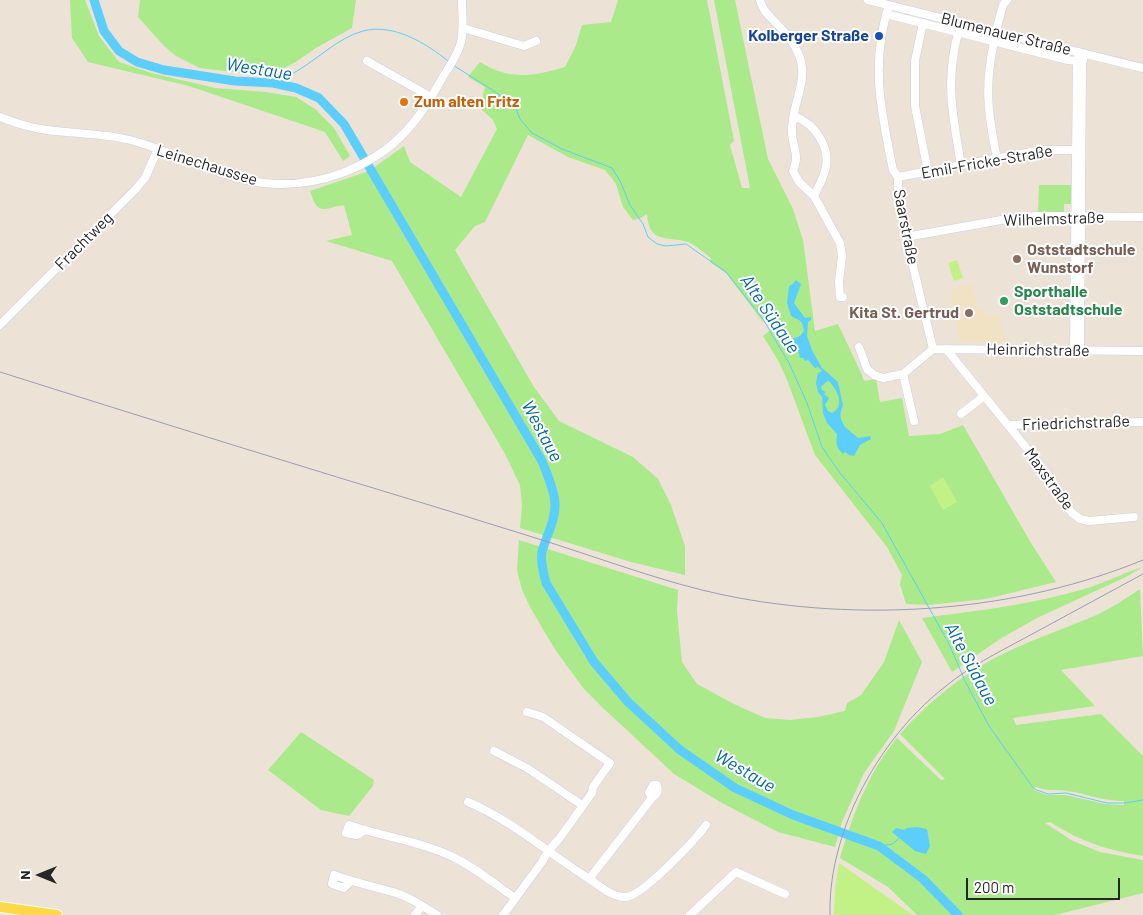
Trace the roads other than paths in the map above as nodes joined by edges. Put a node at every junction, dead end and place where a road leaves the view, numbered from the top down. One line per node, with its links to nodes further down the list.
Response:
1 (462, 0): 8 (street, Leinechaussee)
2 (760, 0): 18 (street)
3 (868, 0): 5 (street, Blumenauer Straße)
4 (1007, 0): 9 (street)
5 (889, 5): 6 (street, Saarstraße); 9 (street, Blumenauer Straße)
6 (886, 14): 7 (street, Blumenauer Straße); 25 (street, Saarstraße)
7 (922, 23): 10 (street, Blumenauer Straße); 24 (street)
8 (463, 28): 11 (street); 17 (street, Leinechaussee)
9 (996, 31): 13 (street, Blumenauer Straße)
10 (958, 33): 12 (street, Blumenauer Straße); 23 (street)
11 (536, 41)
12 (994, 42): 15 (street, Blumenauer Straße); 22 (street)
13 (1082, 53): 15 (street); 16 (street, Blumenauer Straße); 21 (street)
14 (367, 61): 17 (street)
15 (1077, 61): 21 (street)
16 (1143, 68)
17 (431, 97): 20 (street, Leinechaussee)
18 (794, 116): 26 (street); 26 (street)
19 (0, 117): 20 (street, Leinechaussee)
20 (158, 149): 31 (street, Frachtweg)
21 (1079, 150): 22 (street, Emil-Fricke-Straße); 27 (street)
22 (997, 159): 23 (street, Emil-Fricke-Straße)
23 (961, 165): 24 (street, Emil-Fricke-Straße)
24 (928, 172): 25 (street, Emil-Fricke-Straße)
25 (898, 177): 29 (street, Saarstraße)
26 (814, 196): 30 (street)
27 (1078, 217): 28 (street, Wilhelmstraße); 29 (street, Wilhelmstraße); 35 (street)
28 (1143, 217)
29 (906, 236): 33 (street, Saarstraße)
30 (843, 297)
31 (0, 325)
32 (859, 347): 37 (street)
33 (933, 349): 34 (street, Heinrichstraße); 37 (street)
34 (946, 349): 35 (street, Heinrichstraße); 38 (street, Maxstraße)
35 (1077, 350): 36 (street, Heinrichstraße)
36 (1143, 351)
37 (903, 374): 40 (street)
38 (984, 396): 39 (street); 42 (street, Maxstraße)
39 (961, 414)
40 (914, 421)
41 (1143, 422): 42 (street, Friedrichstraße)
42 (1008, 425): 43 (street, Maxstraße)
43 (1134, 517)
44 (528, 712): 48 (street)
45 (494, 752): 48 (street)
46 (652, 798): 52 (street)
47 (468, 802): 51 (street)
48 (582, 805): 51 (street)
49 (706, 824): 52 (street)
50 (365, 830): 55 (street)
51 (548, 851): 52 (street); 55 (street)
52 (589, 879)
53 (350, 882): 56 (street)
54 (785, 894): 62 (street)
55 (515, 898): 61 (street)
56 (422, 906): 59 (street); 60 (street)
57 (0, 907): 58 (main road)
58 (57, 915)
59 (416, 915)
60 (437, 915)
61 (503, 915)
62 (690, 915)

